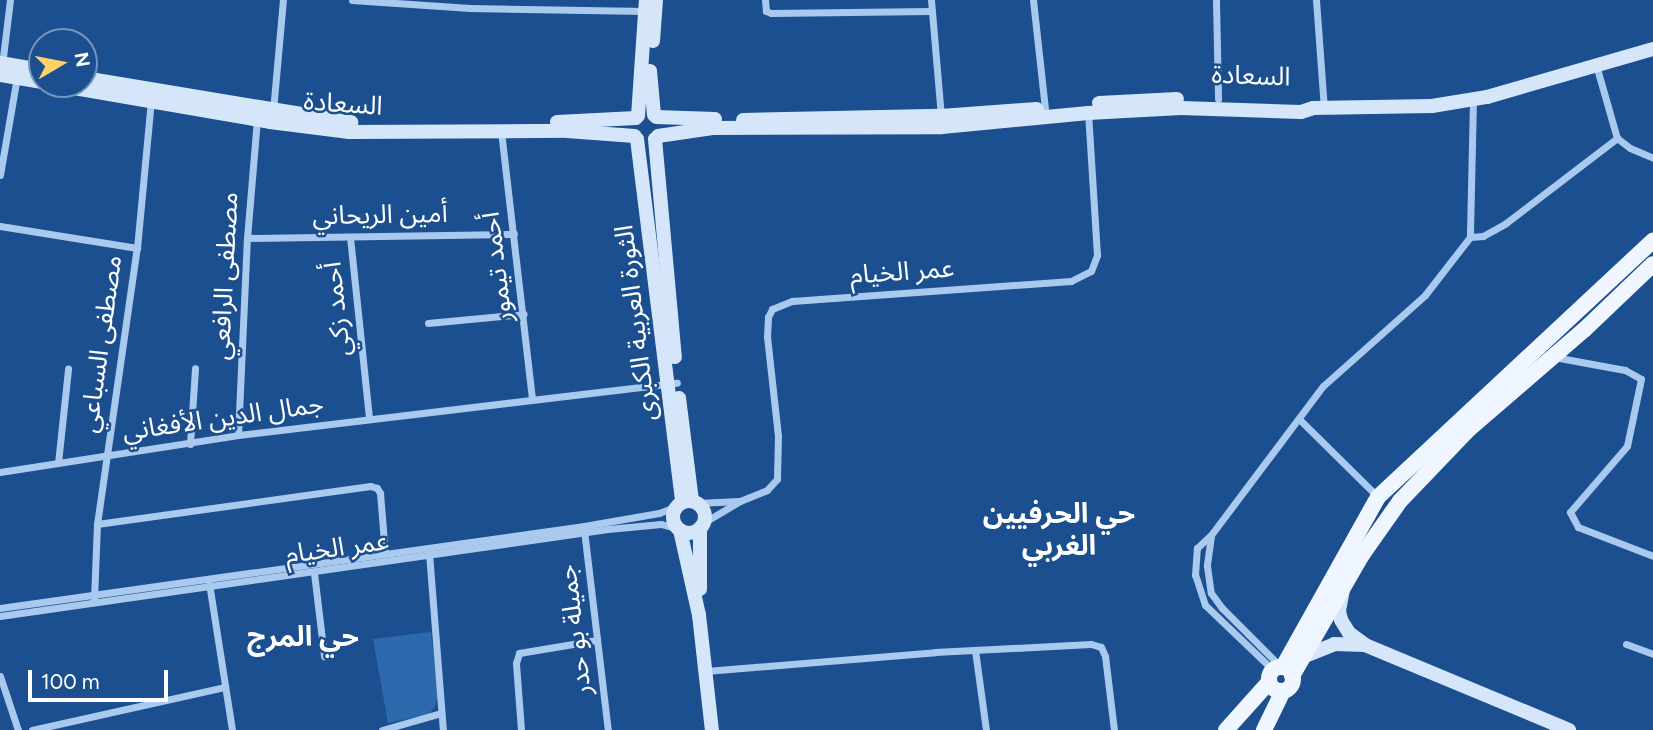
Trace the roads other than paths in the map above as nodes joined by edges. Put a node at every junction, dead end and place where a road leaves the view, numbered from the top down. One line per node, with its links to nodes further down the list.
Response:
1 (10, 0): 14 (street)
2 (284, 0): 28 (street, مصطفى الرافعي)
3 (352, 0): 9 (street)
4 (765, 0): 11 (street)
5 (931, 0): 11 (street)
6 (1033, 0): 23 (street)
7 (1216, 0): 21 (street)
8 (1316, 0): 24 (street)
9 (382, 2): 10 (street)
10 (651, 6): 26 (street); 27 (street)
11 (931, 11): 29 (street)
12 (1653, 49): 13 (street)
13 (1596, 63): 22 (street); 34 (street)
14 (1, 69): 15 (street)
15 (18, 72): 16 (street); 17 (street); 36 (street)
16 (28, 72)
17 (28, 76)
18 (98, 82): 20 (street, السعادة)
19 (98, 90): 20 (street, السعادة)
20 (153, 96): 28 (street, السعادة); 43 (street, مصطفى السباعي)
21 (1218, 99): 23 (street, السعادة); 24 (street, السعادة)
22 (1473, 100): 24 (street); 40 (street)
23 (1045, 108): 29 (street, السعادة)
24 (1318, 108): 25 (street, السعادة)
25 (1088, 113): 29 (street, السعادة); 60 (street, عمر الخيام)
26 (655, 116): 27 (street); 29 (street, السعادة); 33 (street)
27 (637, 117): 30 (street, السعادة); 32 (street)
28 (267, 118): 30 (street, السعادة); 41 (street, مصطفى الرافعي)
29 (941, 122): 33 (street, السعادة)
30 (452, 127): 31 (street, السعادة)
31 (501, 130): 32 (street, السعادة); 38 (street, أحمد تيمور)
32 (636, 137): 33 (street); 50 (street, الثورة العربية الكبرى)
33 (656, 138): 50 (street, الثورة العربية الكبرى)
34 (1617, 138): 35 (street); 40 (street)
35 (1653, 158)
36 (0, 175)
37 (0, 226): 43 (street)
38 (514, 234): 39 (street, أمين الريحاني); 45 (street, أحمد تيمور)
39 (351, 237): 41 (street, أمين الريحاني); 52 (street, أحمد زكي)
40 (1470, 237): 53 (street)
41 (247, 238): 54 (street, مصطفى الرافعي)
42 (1653, 241): 59 (main road)
43 (137, 248): 56 (street, مصطفى السباعي)
44 (1653, 264): 47 (main road)
45 (524, 314): 46 (street); 51 (street, أحمد تيمور)
46 (428, 323)
47 (1554, 357): 69 (street); 72 (main road)
48 (195, 368): 55 (street)
49 (68, 369): 57 (street)
50 (673, 383): 51 (street, جمال الدين الأفغاني); 61 (street, الثورة العربية الكبرى)
51 (532, 399): 52 (street, جمال الدين الأفغاني)
52 (369, 419): 54 (street, جمال الدين الأفغاني)
53 (1299, 419): 59 (street); 66 (street)
54 (238, 435): 55 (street, جمال الدين الأفغاني)
55 (190, 444): 56 (street, جمال الدين الأفغاني)
56 (106, 456): 57 (street, جمال الدين الأفغاني); 62 (street, مصطفى السباعي)
57 (58, 463): 58 (street, جمال الدين الأفغاني)
58 (0, 472)
59 (1378, 497): 86 (main road)
60 (740, 501): 61 (street, عمر الخيام); 63 (street, عمر الخيام)
61 (687, 503): 63 (street); 64 (street, عمر الخيام); 65 (street)
62 (97, 524): 68 (street); 73 (street, مصطفى السباعي)
63 (702, 525): 65 (street); 75 (street)
64 (584, 529): 65 (street, عمر الخيام); 67 (street, عمر الخيام); 77 (street, جميلة بو حدر)
65 (680, 529): 75 (street)
66 (1211, 535): 86 (street); 86 (street)
67 (429, 552): 68 (street, عمر الخيام); 70 (street, عمر الخيام); 88 (street)
68 (385, 554): 71 (street, عمر الخيام)
69 (1653, 556)
70 (314, 573): 71 (street, عمر الخيام); 82 (street)
71 (209, 583): 73 (street, عمر الخيام); 87 (street)
72 (1344, 587): 79 (street); 83 (main road)
73 (94, 599): 74 (street, عمر الخيام); 76 (street, عمر الخيام)
74 (0, 608)
75 (699, 615): 84 (street)
76 (0, 616)
77 (597, 640): 97 (street); 98 (street, جميلة بو حدر)
78 (1626, 644): 81 (street)
79 (1365, 645): 83 (street); 90 (street)
80 (975, 650): 84 (street); 100 (street); 101 (street)
81 (1653, 654)
82 (324, 656)
83 (1305, 656): 86 (main road)
84 (706, 671): 99 (street)
85 (0, 676): 92 (street)
86 (1280, 676): 89 (main road); 91 (main road)
87 (225, 687): 93 (street); 94 (street)
88 (442, 713): 95 (street); 96 (street)
89 (1243, 718): 91 (main road); 102 (main road)
90 (1537, 724): 103 (street)
91 (1265, 729)
92 (18, 730)
93 (32, 730)
94 (232, 730)
95 (382, 730)
96 (443, 730)
97 (521, 730)
98 (608, 730)
99 (712, 730)
100 (986, 730)
101 (1114, 730)
102 (1226, 730)
103 (1569, 730)

